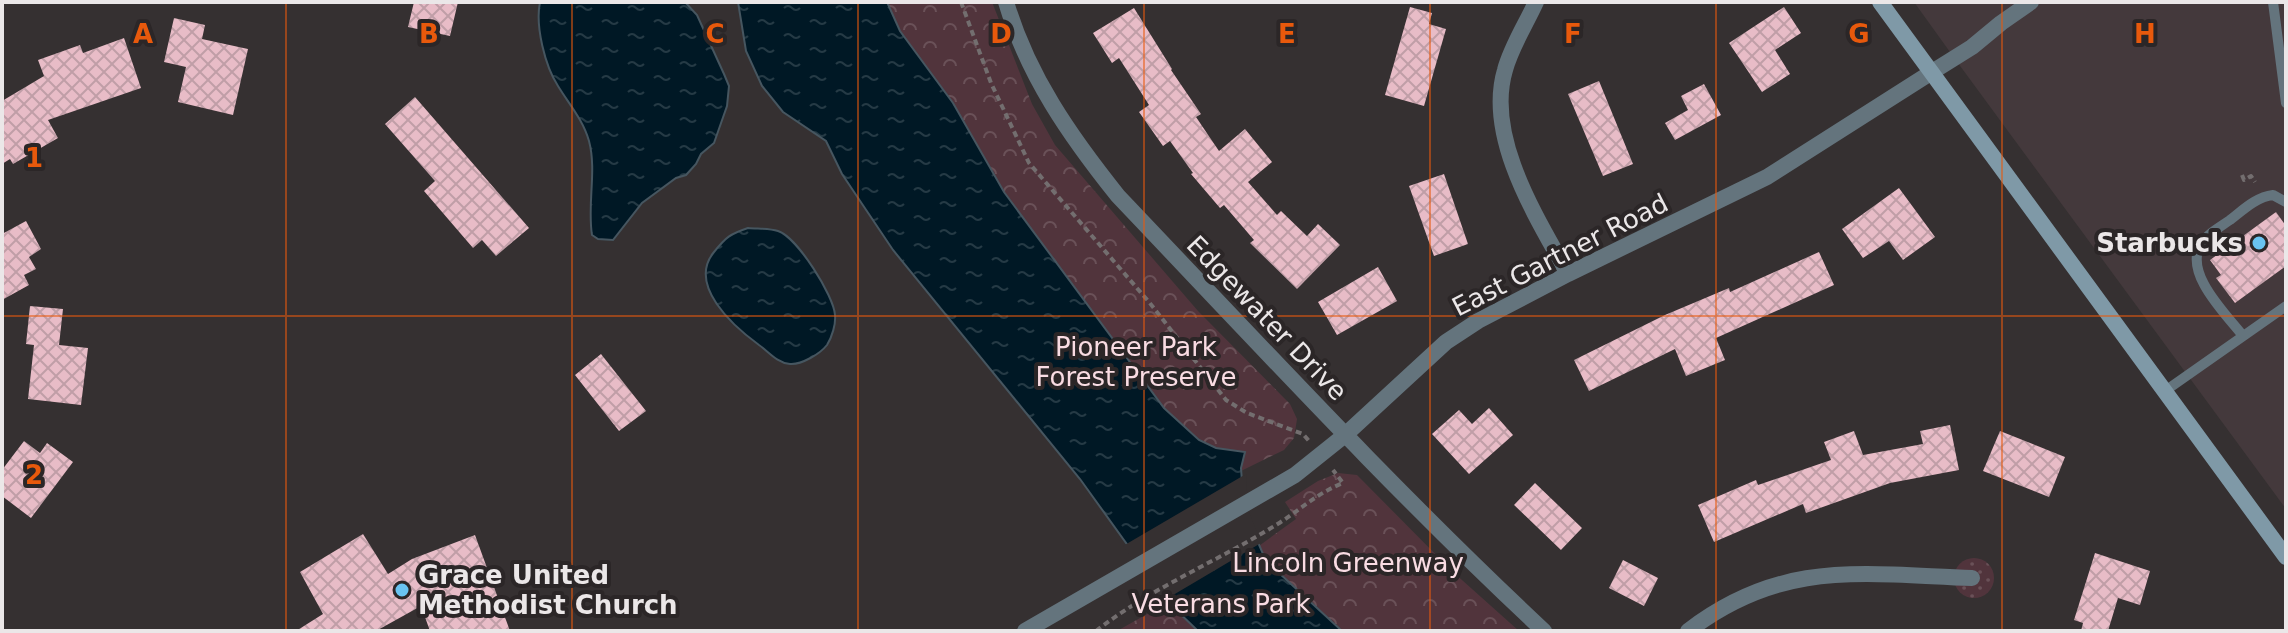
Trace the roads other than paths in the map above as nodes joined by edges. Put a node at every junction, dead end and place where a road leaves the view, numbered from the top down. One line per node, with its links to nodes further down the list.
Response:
1 (1006, 2): 13 (street, Edgewater Drive)
2 (1536, 2): 9 (street)
3 (1880, 2): 6 (main road)
4 (2031, 2): 6 (street, East Gartner Road)
5 (2273, 2): 7 (lane)
6 (1932, 72): 9 (street, East Gartner Road); 12 (main road)
7 (2286, 103)
8 (2286, 202): 11 (lane)
9 (1568, 274): 13 (street, East Gartner Road)
10 (2286, 306): 11 (lane)
11 (2243, 336): 12 (lane)
12 (2165, 391): 14 (main road)
13 (1345, 435): 16 (street, East Gartner Road); 17 (street, Edgewater Drive)
14 (2286, 557)
15 (1972, 578): 18 (street)
16 (1025, 631)
17 (1544, 631)
18 (1688, 631)

